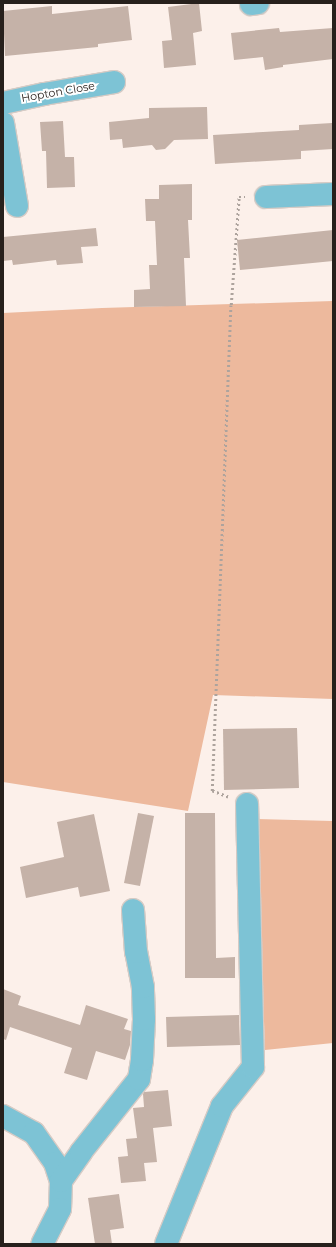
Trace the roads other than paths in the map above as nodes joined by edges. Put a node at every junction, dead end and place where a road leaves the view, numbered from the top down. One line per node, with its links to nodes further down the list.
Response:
1 (114, 82): 2 (street, Hopton Close)
2 (3, 103)
3 (3, 123): 4 (street)
4 (7, 172): 7 (street)
5 (333, 194): 6 (street)
6 (266, 197)
7 (17, 206)
8 (248, 804): 13 (street)
9 (133, 910): 11 (street)
10 (3, 1116): 11 (street)
11 (61, 1181): 12 (street)
12 (42, 1244)
13 (166, 1244)

